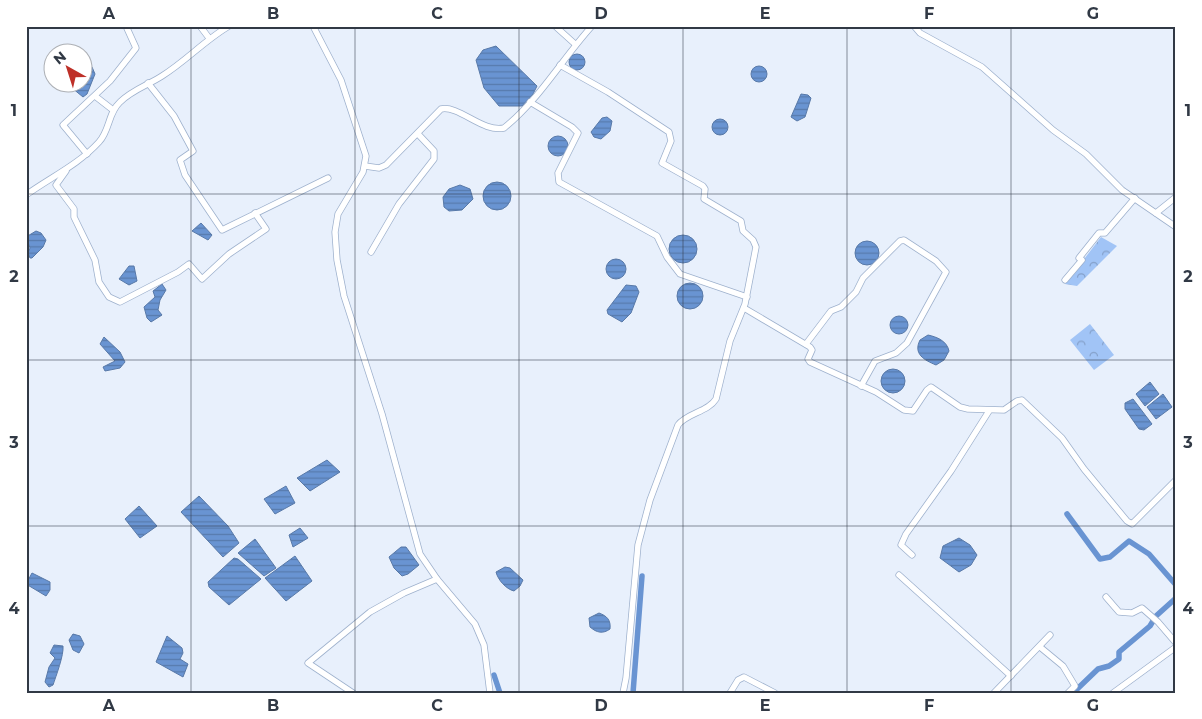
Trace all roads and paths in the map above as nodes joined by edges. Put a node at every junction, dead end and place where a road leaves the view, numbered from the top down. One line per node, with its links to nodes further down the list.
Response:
1 (126, 26): 12 (street)
2 (200, 26): 8 (street)
3 (229, 26): 8 (street)
4 (313, 26): 17 (street)
5 (556, 26): 9 (street)
6 (592, 26): 9 (street)
7 (914, 26): 22 (street)
8 (209, 38): 11 (street)
9 (575, 44): 10 (street)
10 (560, 65): 13 (street); 28 (street)
11 (148, 84): 14 (street); 23 (street)
12 (95, 96): 14 (street); 16 (street)
13 (530, 102): 15 (street); 28 (street)
14 (113, 110): 16 (street)
15 (418, 134): 17 (street); 26 (street)
16 (87, 154): 18 (street)
17 (368, 167): 36 (street)
18 (66, 171): 20 (street); 23 (street)
19 (328, 178): 23 (street)
20 (26, 195)
21 (1176, 197): 24 (street)
22 (1135, 198): 24 (street); 27 (street)
23 (255, 212)
24 (1156, 213): 25 (street)
25 (1176, 227)
26 (372, 252)
27 (1064, 280)
28 (747, 297): 29 (street)
29 (744, 308): 30 (street); 45 (street)
30 (806, 344): 31 (street); 31 (street)
31 (861, 386): 32 (street)
32 (989, 411): 33 (street); 34 (street)
33 (1176, 480)
34 (912, 555)
35 (899, 574): 42 (street)
36 (437, 579): 43 (street); 44 (street)
37 (1106, 598): 39 (street)
38 (1050, 635): 40 (street)
39 (1176, 643)
40 (1040, 647): 42 (street); 49 (street)
41 (1176, 647): 50 (street)
42 (1011, 676): 48 (street)
43 (353, 693)
44 (490, 693)
45 (623, 693)
46 (730, 693): 47 (street)
47 (775, 693)
48 (994, 693)
49 (1068, 693)
50 (1113, 693)

